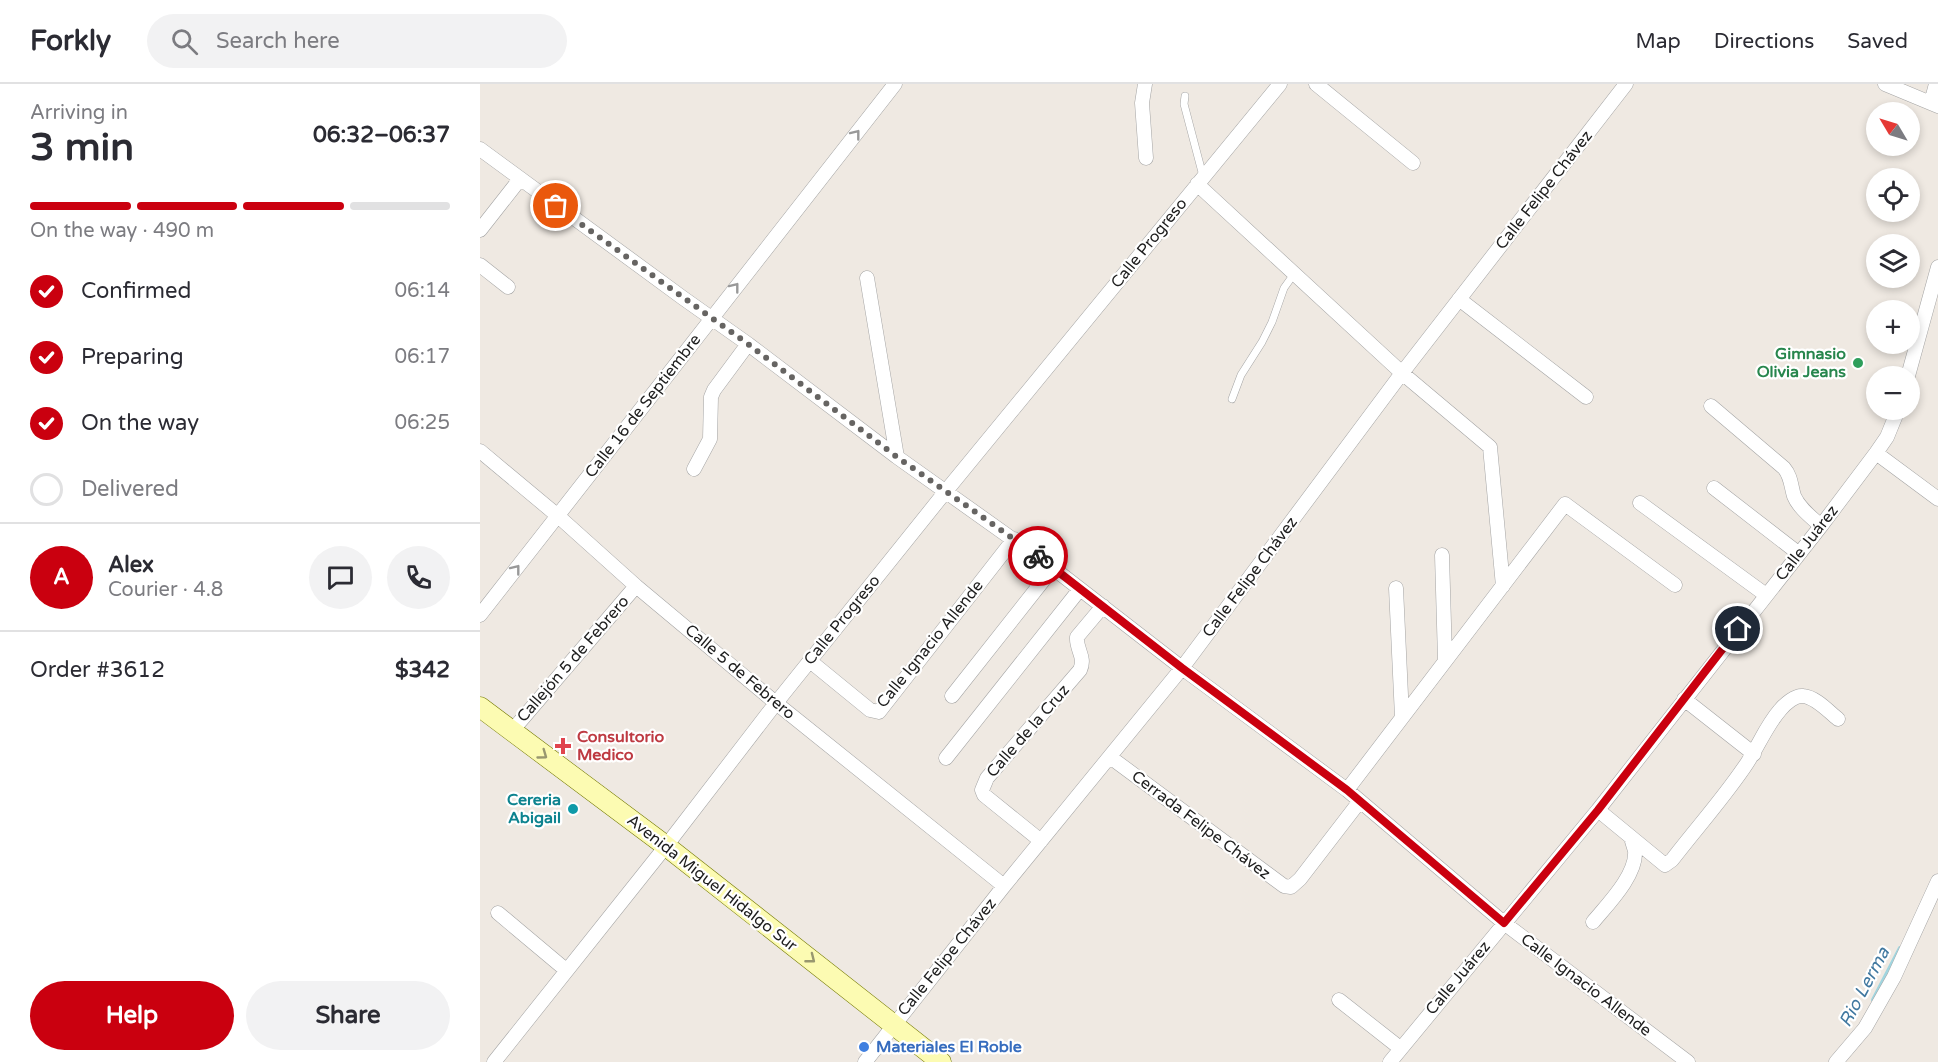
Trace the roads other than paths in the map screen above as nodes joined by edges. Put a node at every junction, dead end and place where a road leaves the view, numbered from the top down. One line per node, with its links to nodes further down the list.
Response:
1 (895, 84): 22 (street, Calle 16 de Septiembre, one-way to 1)
2 (1144, 84): 11 (street)
3 (1280, 84): 14 (street, Calle Progreso)
4 (1316, 84): 12 (street)
5 (1626, 84): 21 (street, Calle Felipe Chávez)
6 (1885, 84): 9 (street)
7 (1936, 84): 9 (street)
8 (1185, 96): 14 (lane)
9 (1935, 104)
10 (480, 149): 13 (street, Calle Ignacio Allende)
11 (1146, 158)
12 (1413, 163)
13 (520, 180): 15 (street); 22 (street, Calle Ignacio Allende)
14 (1200, 180): 18 (street, Calle Progreso); 35 (street, Calle Progreso)
15 (480, 230)
16 (480, 265): 20 (street)
17 (1938, 267): 24 (street)
18 (1294, 274): 25 (street, Calle Progreso); 27 (lane)
19 (867, 278): 32 (street)
20 (508, 287)
21 (1459, 299): 25 (street, Calle Felipe Chávez); 26 (street)
22 (711, 318): 23 (street, Calle Ignacio Allende); 38 (street, Calle 16 de Septiembre)
23 (748, 344): 32 (street, Calle Ignacio Allende); 33 (street)
24 (1911, 366)
25 (1402, 373): 46 (street, Calle Progreso); 54 (street, Calle Felipe Chávez)
26 (1586, 398)
27 (1232, 399)
28 (1711, 406): 39 (street)
29 (1894, 420): 31 (street, Calle Juárez)
30 (480, 451): 38 (street, Calle 5 de Febrero)
31 (1876, 453): 36 (street); 39 (street, Calle Juárez)
32 (897, 457): 35 (street, Calle Ignacio Allende)
33 (694, 469)
34 (1714, 488): 41 (street)
35 (946, 490): 40 (street, Calle Ignacio Allende); 53 (street, Calle Progreso)
36 (1938, 499)
37 (1640, 503): 49 (street)
38 (558, 516): 45 (street, Calle 5 de Febrero); 51 (street, Calle 16 de Septiembre, one-way to 38)
39 (1821, 526): 41 (street, Calle Juárez)
40 (1014, 539): 43 (street, Calle Ignacio Allende); 53 (street, Calle Ignacio Allende)
41 (1798, 553): 49 (street, Calle Juárez)
42 (1442, 555): 52 (street)
43 (1053, 568): 48 (street, Calle Ignacio Allende); 55 (street)
44 (1675, 585): 46 (street)
45 (636, 586): 57 (street, Calle 5 de Febrero); 61 (street, Callejón 5 de Febrero)
46 (1503, 586): 52 (street)
47 (1396, 588): 59 (street)
48 (1080, 589): 50 (street, Calle Ignacio Allende); 64 (street)
49 (1766, 595): 56 (street, Calle Juárez)
50 (1102, 606): 54 (street, Calle Ignacio Allende); 69 (street, Calle de la Cruz)
51 (480, 615)
52 (1445, 659): 59 (street)
53 (810, 661): 57 (street, Calle Progreso)
54 (1182, 668): 63 (street, Calle Felipe Chávez); 65 (street, Calle Ignacio Allende)
55 (952, 696)
56 (1684, 699): 62 (street); 67 (street, Calle Juárez)
57 (776, 703): 70 (street, Calle Progreso); 72 (street, Calle 5 de Febrero)
58 (480, 707): 61 (main road, Avenida Miguel Hidalgo Sur)
59 (1402, 717): 65 (street)
60 (1838, 719): 62 (street)
61 (511, 732): 70 (main road, Avenida Miguel Hidalgo Sur, one-way to 70)
62 (1754, 754): 68 (street)
63 (1110, 757): 66 (street, Cerrada Felipe Chávez); 69 (street, Calle Felipe Chávez)
64 (946, 758)
65 (1347, 790): 66 (street, Calle Ignacio Allende)
66 (1360, 801): 75 (street, Calle Ignacio Allende)
67 (1598, 810): 68 (street); 75 (street, Calle Juárez)
68 (1631, 837): 74 (street)
69 (1041, 841): 72 (street, Calle Felipe Chávez)
70 (666, 846): 76 (street, Calle Progreso); 78 (main road, Avenida Miguel Hidalgo Sur, one-way to 78)
71 (1938, 881): 85 (street)
72 (1004, 886): 78 (street, Calle Felipe Chávez)
73 (498, 913): 76 (street)
74 (1593, 922)
75 (1504, 923): 79 (street, Calle Juárez); 84 (street, Calle Ignacio Allende)
76 (566, 970): 80 (street, Calle Progreso)
77 (1339, 1000): 79 (street)
78 (893, 1024): 81 (street, Calle Felipe Chávez); 82 (main road, Avenida Miguel Hidalgo Sur)
79 (1400, 1048): 83 (street, Calle Juárez)
80 (494, 1062)
81 (865, 1062)
82 (941, 1062)
83 (1390, 1062)
84 (1688, 1062)
85 (1836, 1062)

